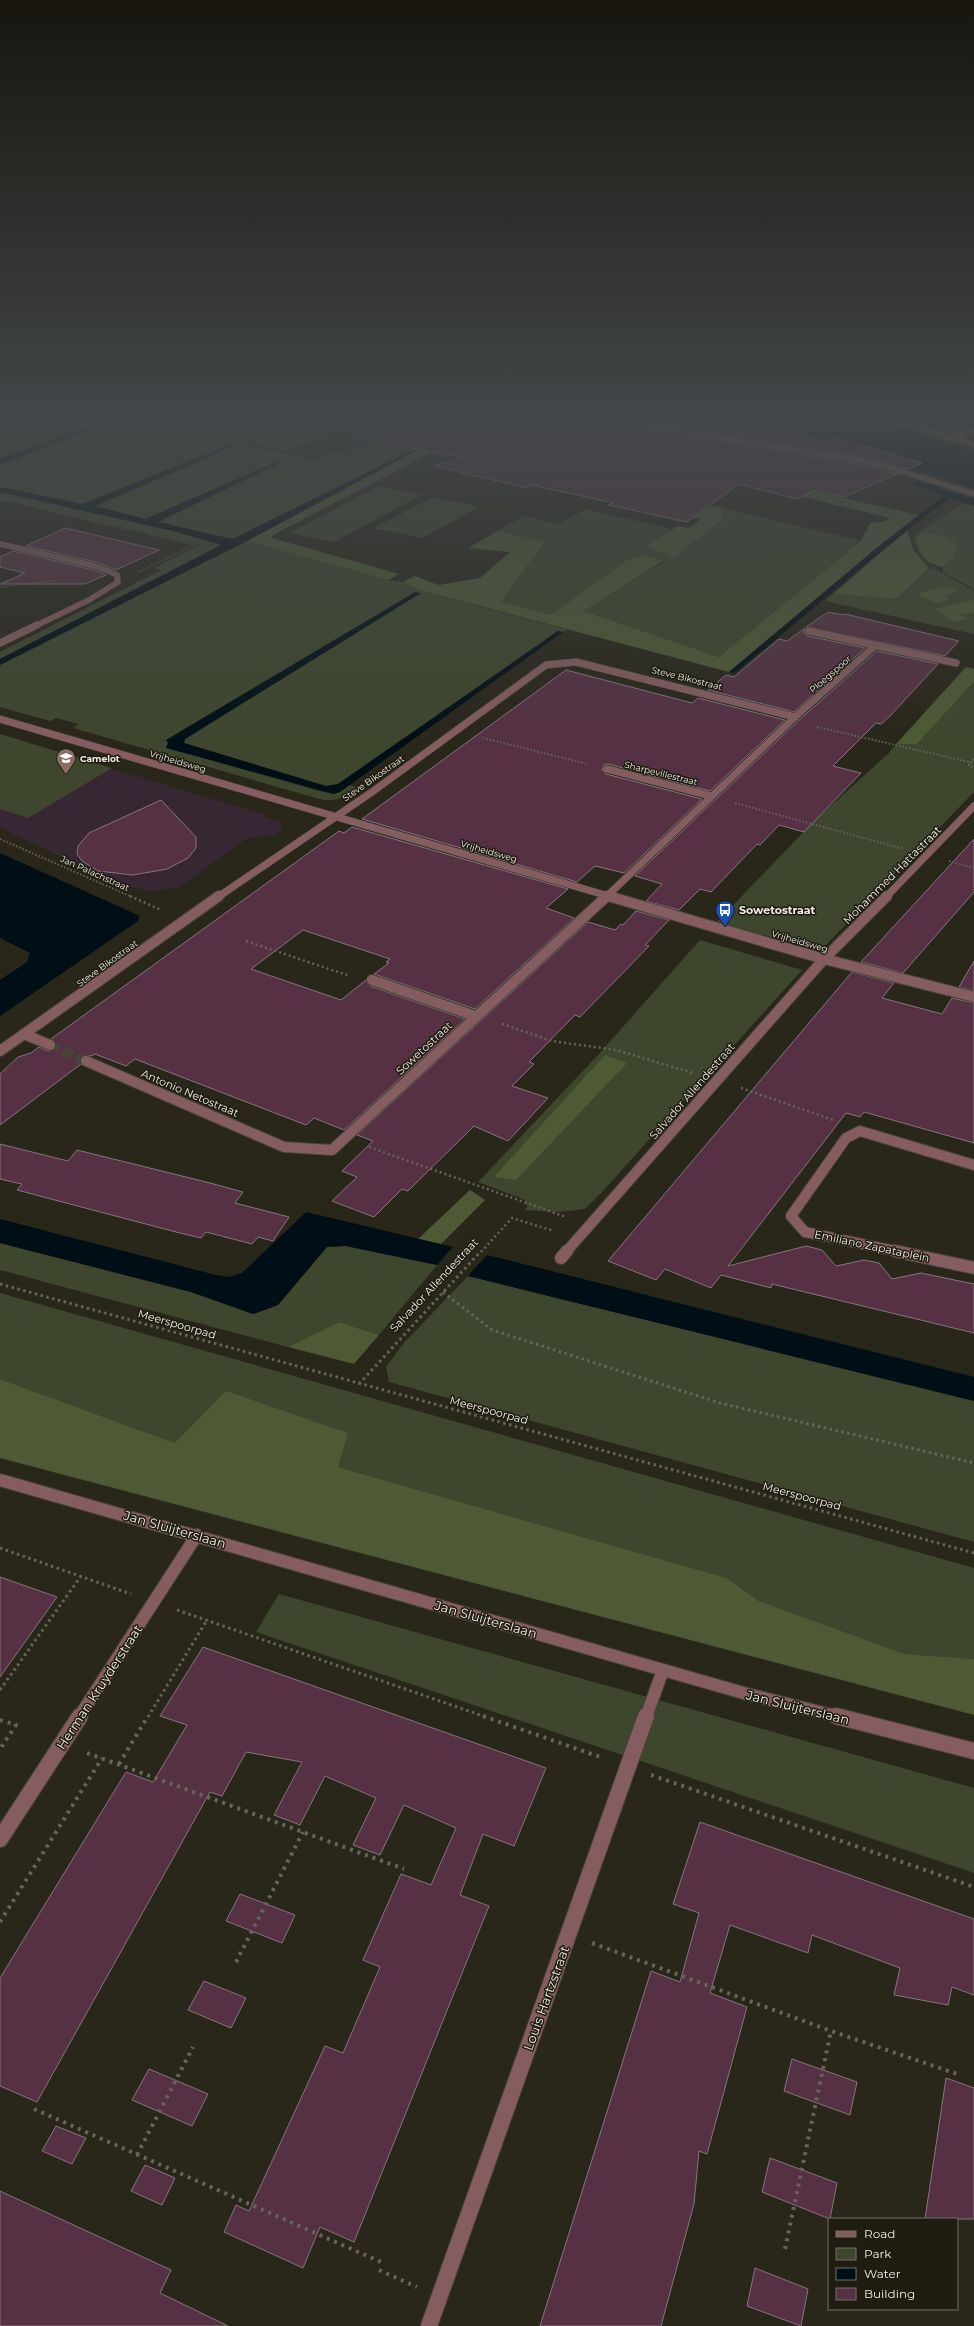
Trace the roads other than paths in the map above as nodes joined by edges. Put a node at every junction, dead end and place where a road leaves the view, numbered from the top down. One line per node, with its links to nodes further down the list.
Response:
1 (0, 544): 3 (street)
2 (809, 631): 4 (street, Ploegspoor)
3 (0, 643)
4 (876, 645): 5 (street, Ploegspoor); 7 (street, Ploegspoor)
5 (956, 663)
6 (0, 718): 11 (street, Vrijheidsweg)
7 (792, 719): 9 (street, Sowetostraat); 11 (street, Steve Bikostraat)
8 (607, 770): 9 (street, Sharpevillestraat)
9 (711, 796): 12 (street, Sowetostraat)
10 (974, 806): 13 (street, Mohammed Hattastraat)
11 (333, 817): 12 (street, Vrijheidsweg); 17 (street, Steve Bikostraat)
12 (608, 896): 13 (street, Vrijheidsweg); 16 (street, Sowetostraat)
13 (824, 959): 15 (street, Vrijheidsweg); 23 (street, Salvador Allendestraat)
14 (372, 980): 16 (street)
15 (974, 997)
16 (475, 1016): 21 (street, Sowetostraat)
17 (24, 1034): 18 (street); 19 (street, Steve Bikostraat)
18 (50, 1045)
19 (0, 1051)
20 (86, 1061): 21 (street, Antonio Netostraat)
21 (284, 1147)
22 (974, 1165): 24 (street, Emiliano Zapataplein)
23 (561, 1258)
24 (974, 1268)
25 (0, 1480): 26 (street, Jan Sluijterslaan)
26 (197, 1535): 27 (street, Jan Sluijterslaan); 29 (street, Herman Kruyderstraat)
27 (663, 1670): 28 (street, Jan Sluijterslaan); 30 (street, Louis Hartzstraat)
28 (974, 1751)
29 (0, 1839)
30 (429, 2326)

